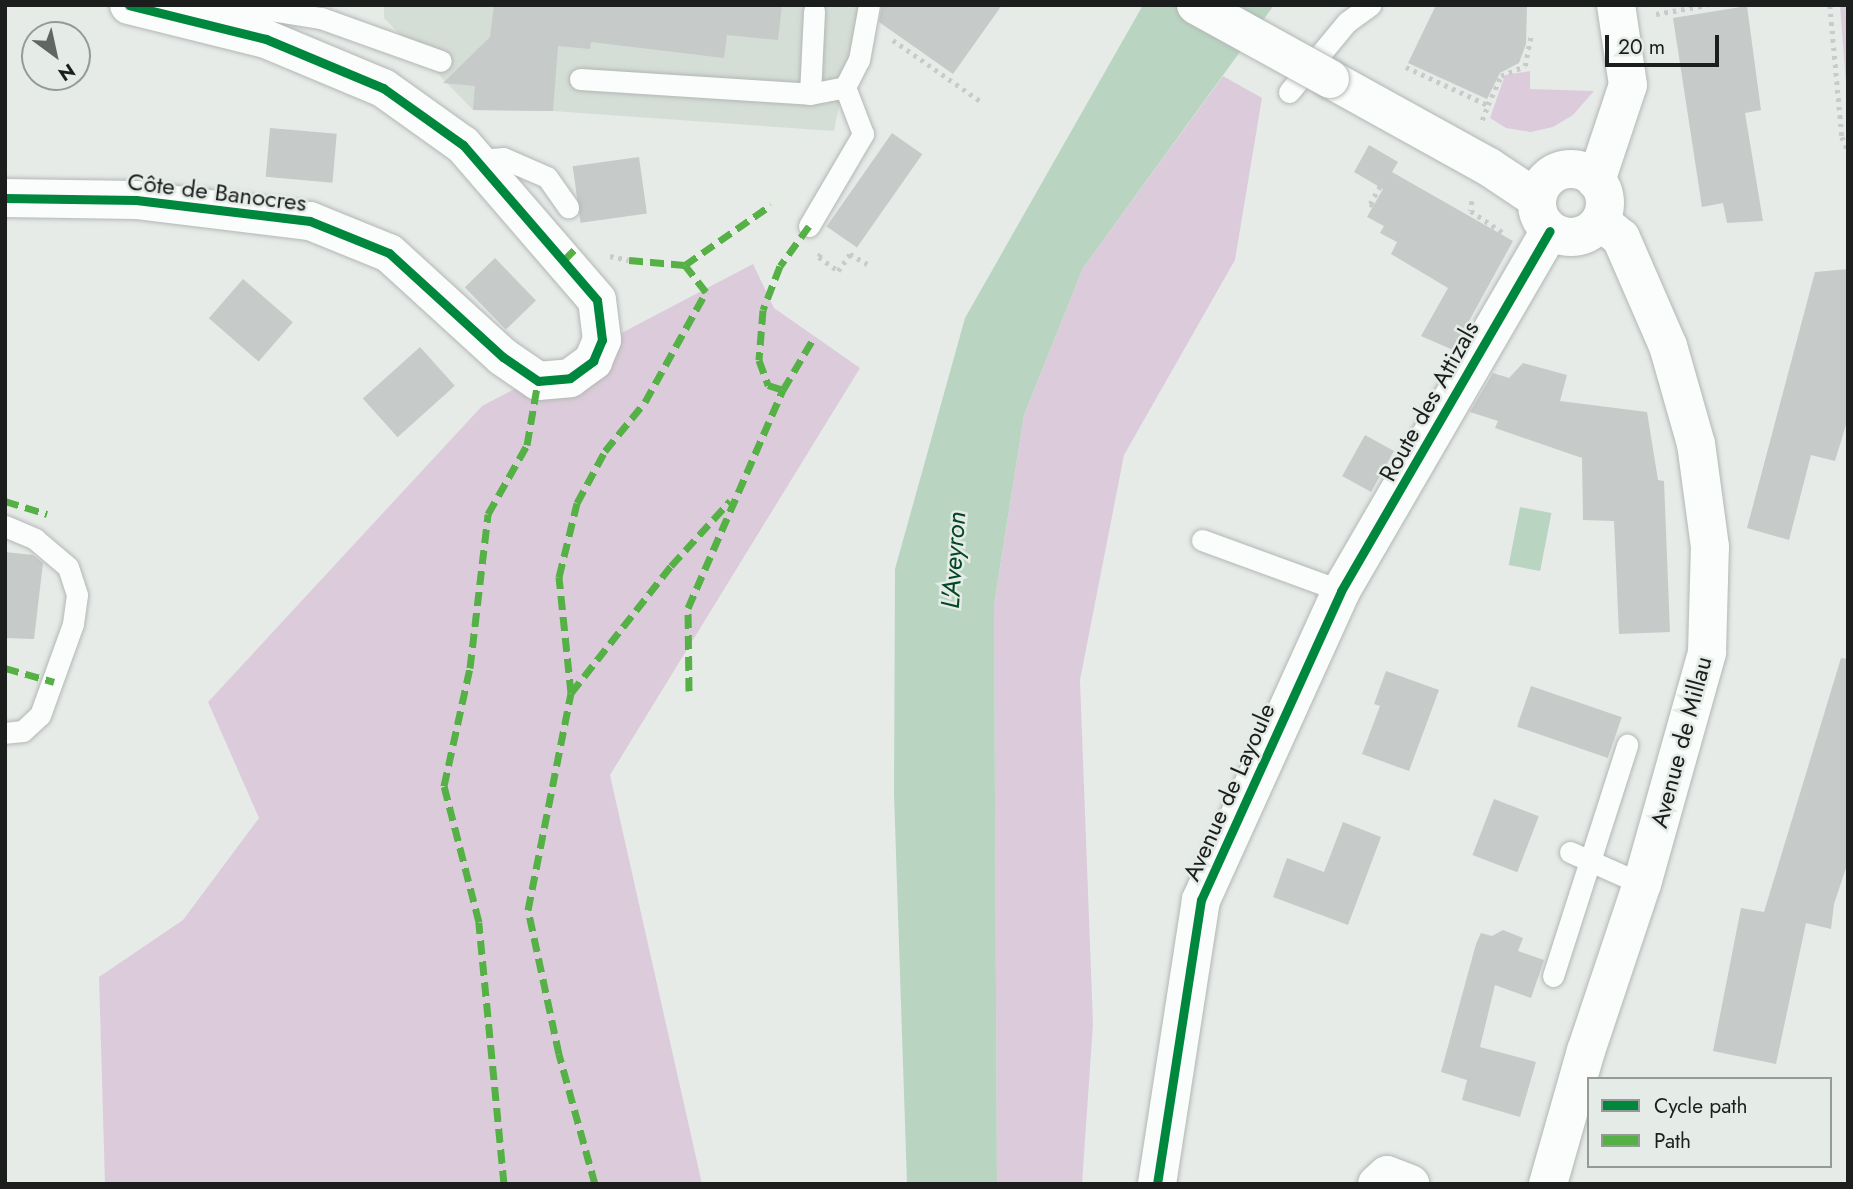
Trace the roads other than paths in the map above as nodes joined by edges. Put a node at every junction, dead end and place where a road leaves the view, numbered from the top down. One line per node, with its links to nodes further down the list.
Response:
1 (129, 5): 7 (street)
2 (869, 5): 10 (lane)
3 (1196, 5): 15 (street, Avenue de Millau, bridge)
4 (1370, 5): 11 (lane)
5 (814, 11): 12 (lane)
6 (1629, 11): 15 (street, Route des Attizals)
7 (191, 20): 8 (lane); 13 (street)
8 (441, 61)
9 (580, 79): 12 (lane)
10 (845, 86): 12 (lane); 17 (lane)
11 (1289, 92)
12 (810, 94)
13 (476, 160): 14 (street, Côte de Banocres); 16 (lane)
14 (5, 198)
15 (1570, 202): 20 (street, Route des Attizals); 25 (street, Avenue de Millau)
16 (568, 207)
17 (809, 226)
18 (5, 526): 21 (lane)
19 (1202, 540): 20 (lane)
20 (1341, 591): 27 (street, Avenue de Layoule)
21 (5, 733)
22 (1627, 746): 24 (lane)
23 (1570, 852): 24 (lane)
24 (1593, 859): 25 (lane); 26 (lane)
25 (1642, 884): 30 (street, Avenue de Millau)
26 (1553, 976)
27 (1157, 1184)
28 (1377, 1184): 29 (street)
29 (1410, 1184)
30 (1548, 1184)

